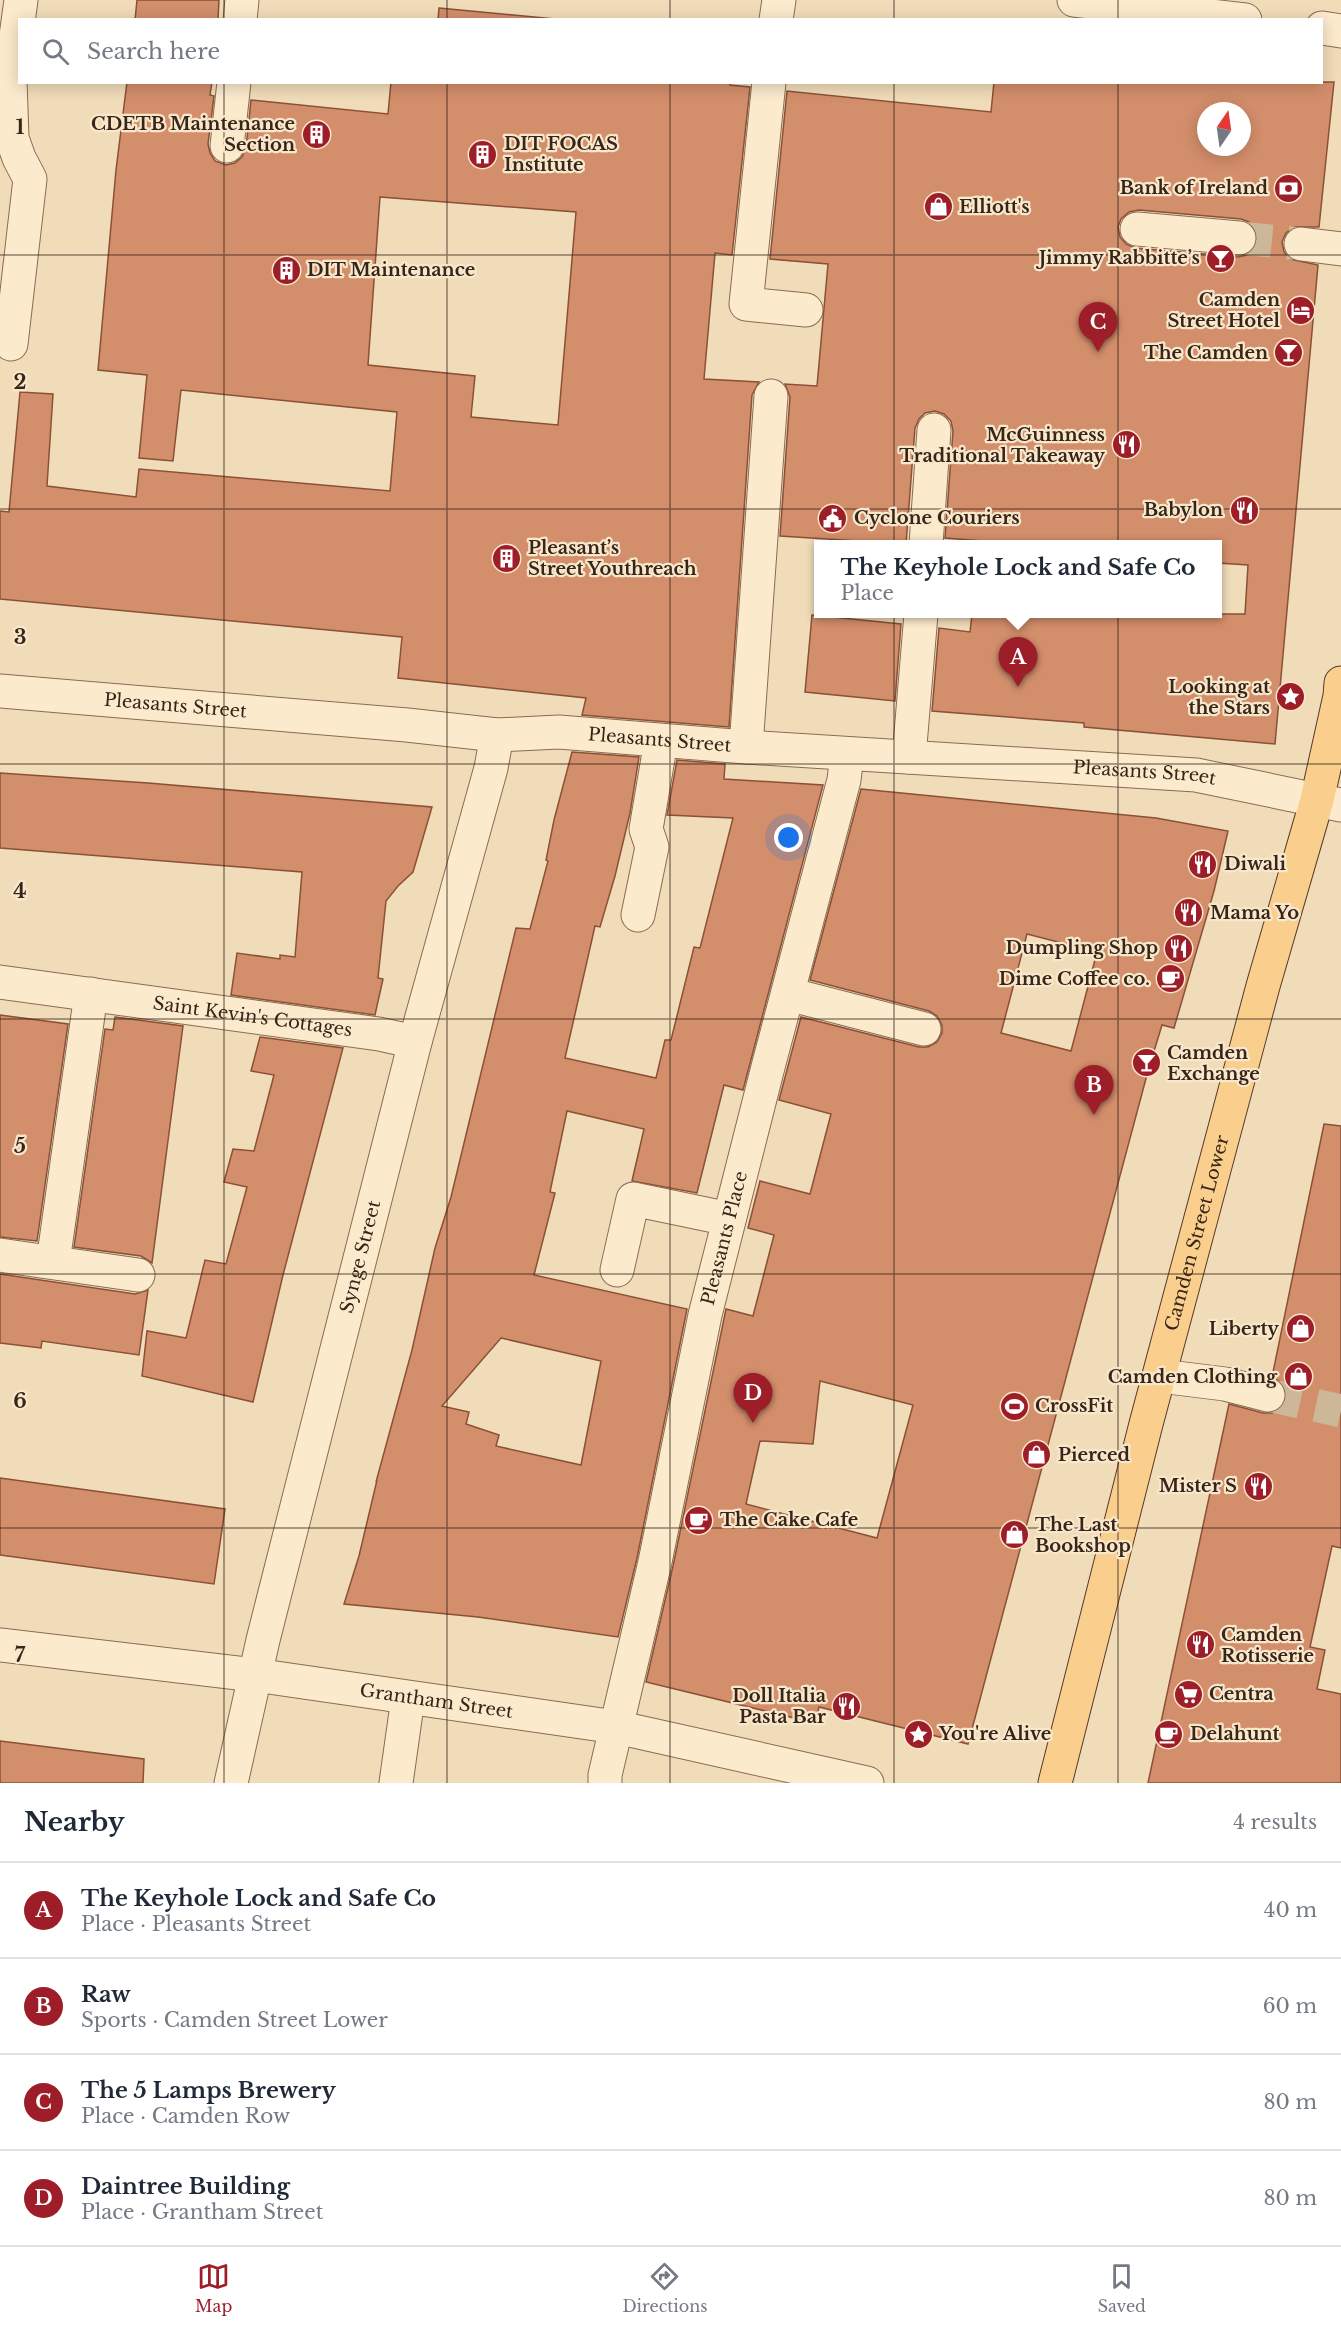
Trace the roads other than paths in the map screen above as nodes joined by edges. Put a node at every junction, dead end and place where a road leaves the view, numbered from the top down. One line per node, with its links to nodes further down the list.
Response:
1 (21, 0): 5 (street)
2 (243, 0): 6 (street)
3 (779, 0): 7 (street)
4 (1074, 0): 8 (street)
5 (19, 18)
6 (240, 18)
7 (776, 18)
8 (1228, 18)
9 (18, 22): 20 (street)
10 (1323, 28): 11 (street)
11 (1341, 30)
12 (234, 84): 14 (street)
13 (769, 84): 19 (street)
14 (227, 146)
15 (1137, 228): 16 (street)
16 (1239, 238)
17 (1301, 244): 18 (street)
18 (1341, 249)
19 (806, 310)
20 (11, 344)
21 (771, 396): 29 (street)
22 (934, 430): 23 (street)
23 (926, 540)
24 (921, 618): 31 (street)
25 (1341, 683): 32 (main road, Camden Street Lower)
26 (0, 691): 27 (street, Pleasants Street)
27 (497, 735): 28 (street, Pleasants Street); 38 (street, Synge Street)
28 (661, 741): 29 (street, Pleasants Street); 33 (street)
29 (746, 747): 30 (street, Pleasants Street)
30 (847, 754): 31 (street, Pleasants Street); 36 (street, Pleasants Place)
31 (909, 757): 32 (street, Pleasants Street)
32 (1329, 802): 44 (main road, Camden Street Lower)
33 (638, 915)
34 (0, 982): 35 (street, Saint Kevin's Cottages)
35 (91, 994): 38 (street, Saint Kevin's Cottages); 41 (street)
36 (788, 994): 37 (street); 39 (street, Pleasants Place)
37 (924, 1029)
38 (415, 1042): 47 (street, Synge Street)
39 (729, 1219): 42 (street); 49 (street, Pleasants Place)
40 (0, 1255): 41 (street)
41 (53, 1263): 43 (street)
42 (617, 1270)
43 (138, 1275)
44 (1160, 1376): 45 (street); 54 (main road, Camden Street Lower)
45 (1268, 1395)
46 (0, 1645): 47 (street, Grantham Street)
47 (255, 1675): 48 (street, Grantham Street); 50 (street, Synge Street)
48 (408, 1698): 49 (street, Grantham Street); 51 (street)
49 (616, 1727): 52 (street, Pleasants Place); 53 (street, Grantham Street)
50 (231, 1783)
51 (396, 1783)
52 (605, 1783)
53 (867, 1783)
54 (1055, 1783)

